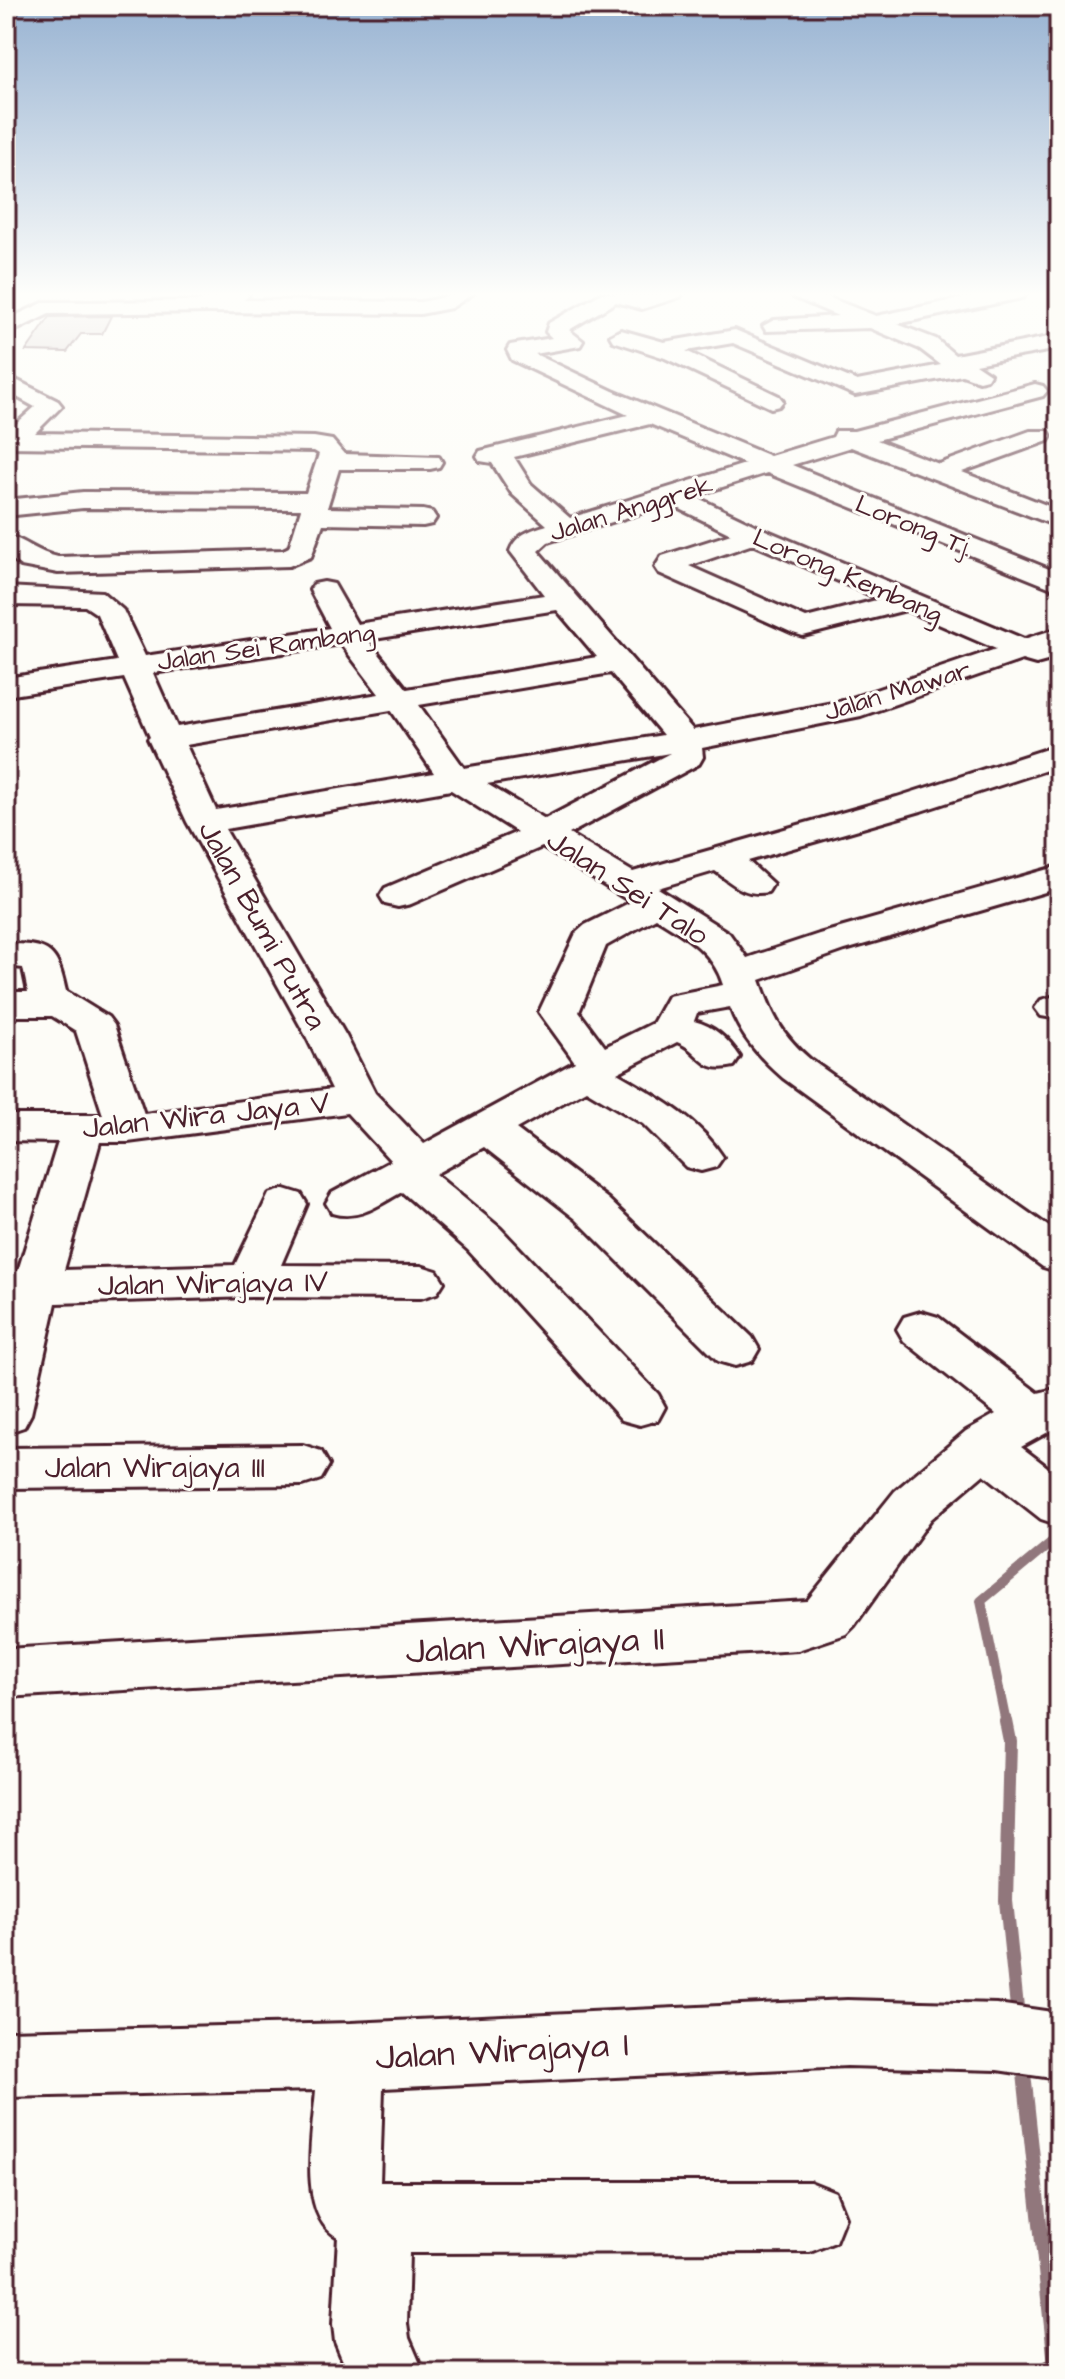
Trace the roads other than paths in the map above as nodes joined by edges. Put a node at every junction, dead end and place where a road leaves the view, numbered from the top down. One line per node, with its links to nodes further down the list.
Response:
1 (46, 404): 12 (street)
2 (624, 404): 7 (street, Lorong Tj.)
3 (761, 404): 6 (street)
4 (983, 404): 5 (street, Jalan Anggrek)
5 (963, 409): 11 (street, Jalan Anggrek); 13 (street)
6 (741, 410)
7 (652, 416): 10 (street, Lorong Tj.); 25 (street)
8 (711, 419): 10 (street)
9 (823, 427): 11 (street)
10 (681, 428): 16 (street, Lorong Tj.)
11 (851, 439): 16 (street, Jalan Anggrek); 17 (street)
12 (9, 440): 14 (street)
13 (1049, 440): 17 (street)
14 (329, 461): 15 (street); 22 (street)
15 (430, 462)
16 (769, 465): 19 (street, Jalan Anggrek); 26 (street, Lorong Tj.)
17 (937, 473): 20 (street)
18 (1059, 493): 20 (street)
19 (672, 495): 25 (street, Jalan Anggrek); 27 (street, Lorong Kembang)
20 (1025, 506): 24 (street); 26 (street)
21 (6, 508): 22 (street)
22 (315, 509): 23 (street); 28 (street)
23 (423, 518)
24 (1059, 519)
25 (566, 528): 32 (street, Jalan Anggrek)
26 (934, 534): 29 (street, Lorong Tj.)
27 (754, 535): 33 (street, Lorong Kembang); 33 (street)
28 (6, 543)
29 (1059, 583)
30 (324, 590): 34 (street, Jalan Sei Talo)
31 (6, 596): 38 (street, Jalan Sei Rambang)
32 (562, 601): 34 (street, Jalan Sei Rambang); 37 (street)
33 (907, 601): 36 (street, Lorong Kembang)
34 (348, 634): 38 (street, Jalan Sei Rambang); 41 (street, Jalan Sei Talo)
35 (1059, 637): 36 (street, Jalan Mawar)
36 (1026, 650): 39 (street, Lorong Kembang); 43 (street, Jalan Mawar)
37 (616, 663): 41 (street); 43 (street)
38 (134, 665): 40 (street); 42 (street, Jalan Bumi Putra)
39 (1059, 668)
40 (6, 687)
41 (400, 700): 42 (street); 45 (street, Jalan Sei Talo)
42 (164, 739): 46 (street, Jalan Bumi Putra)
43 (685, 740): 45 (street, Jalan Mawar); 47 (street)
44 (1059, 755): 48 (street)
45 (454, 778): 46 (street, Jalan Mawar); 47 (street, Jalan Sei Talo)
46 (204, 822): 60 (street, Jalan Bumi Putra)
47 (544, 833): 51 (street, Jalan Sei Talo); 52 (street)
48 (719, 857): 50 (street); 51 (street)
49 (1059, 877): 54 (street)
50 (755, 884)
51 (645, 893): 54 (street, Jalan Sei Talo); 59 (street)
52 (398, 896)
53 (6, 955): 56 (street)
54 (742, 984): 57 (street); 69 (street, Jalan Sei Talo)
55 (6, 1004): 56 (street)
56 (59, 1004): 64 (street)
57 (669, 1031): 58 (street); 59 (street)
58 (720, 1057)
59 (592, 1069): 61 (street); 65 (street)
60 (357, 1099): 64 (street, Jalan Wira Jaya V); 66 (street, Jalan Bumi Putra)
61 (485, 1126): 66 (street); 74 (street)
62 (6, 1128): 63 (street, Jalan Wira Jaya V)
63 (83, 1128): 64 (street, Jalan Wira Jaya V); 72 (street)
64 (128, 1129)
65 (701, 1157)
66 (413, 1168): 67 (street); 75 (street, Jalan Bumi Putra)
67 (348, 1203)
68 (285, 1204): 70 (street)
69 (1059, 1256)
70 (251, 1281): 71 (street, Jalan Wirajaya IV); 72 (street, Jalan Wirajaya IV)
71 (421, 1282)
72 (21, 1288): 77 (street)
73 (921, 1329): 76 (street)
74 (735, 1349)
75 (640, 1407)
76 (1046, 1410): 78 (street)
77 (6, 1414)
78 (984, 1445): 81 (street); 82 (street, Jalan Wirajaya II)
79 (303, 1465): 80 (street, Jalan Wirajaya III)
80 (6, 1468)
81 (1059, 1505)
82 (6, 1673)
83 (1032, 2041): 84 (street, Jalan Wirajaya I)
84 (351, 2056): 85 (street, Jalan Wirajaya I); 87 (street)
85 (6, 2064)
86 (810, 2217): 87 (street)
87 (375, 2218): 88 (street)
88 (386, 2373)

